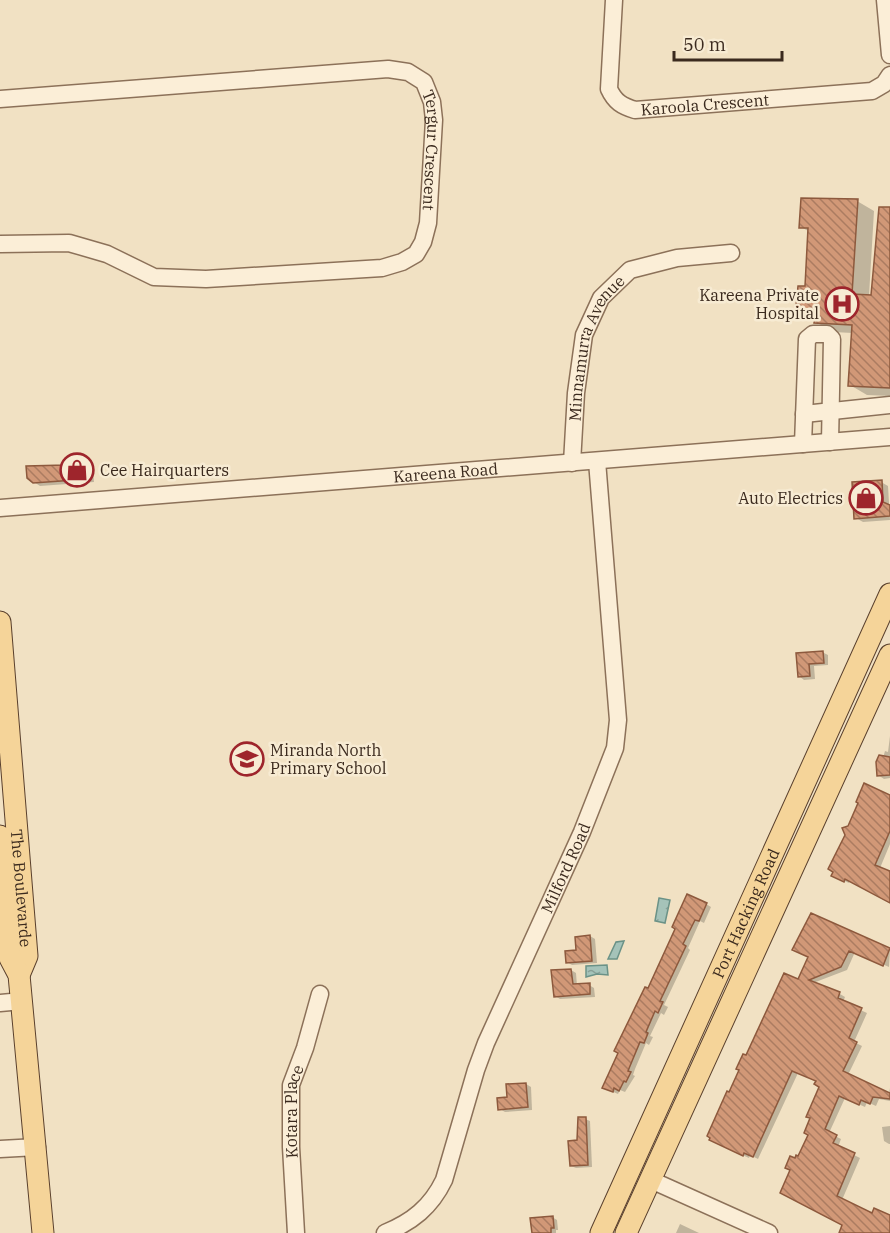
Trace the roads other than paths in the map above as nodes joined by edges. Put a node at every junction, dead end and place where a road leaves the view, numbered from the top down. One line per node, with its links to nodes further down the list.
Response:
1 (614, 0): 4 (street, Karoola Crescent)
2 (885, 0): 3 (street)
3 (890, 55)
4 (890, 75)
5 (0, 99): 6 (street, Tergur Crescent)
6 (0, 244)
7 (731, 253): 15 (street, Minnamurra Avenue)
8 (890, 405): 9 (street)
9 (830, 412): 10 (street); 10 (street); 12 (street)
10 (804, 414): 13 (street)
11 (890, 437): 12 (street, Kareena Road)
12 (830, 442): 13 (street, Kareena Road)
13 (803, 444): 14 (street, Kareena Road)
14 (597, 462): 15 (street, Kareena Road); 32 (street, Milford Road)
15 (572, 463): 16 (street, Kareena Road)
16 (0, 508)
17 (890, 594): 28 (main road, Port Hacking Road)
18 (0, 622): 20 (main road, The Boulevarde)
19 (890, 655): 29 (main road, Port Hacking Road)
20 (7, 813): 22 (main road, The Boulevarde)
21 (0, 836): 22 (main road, The Boulevarde)
22 (19, 975): 24 (main road, The Boulevarde)
23 (320, 994): 31 (street, Kotara Place)
24 (22, 1001): 25 (street); 26 (main road, The Boulevarde)
25 (0, 1003)
26 (37, 1147): 27 (street); 30 (main road, The Boulevarde)
27 (0, 1149)
28 (629, 1171): 29 (main road); 33 (main road, Port Hacking Road)
29 (651, 1180): 34 (main road, Port Hacking Road); 35 (street)
30 (43, 1233)
31 (296, 1233)
32 (385, 1233)
33 (601, 1233)
34 (626, 1233)
35 (769, 1233)

